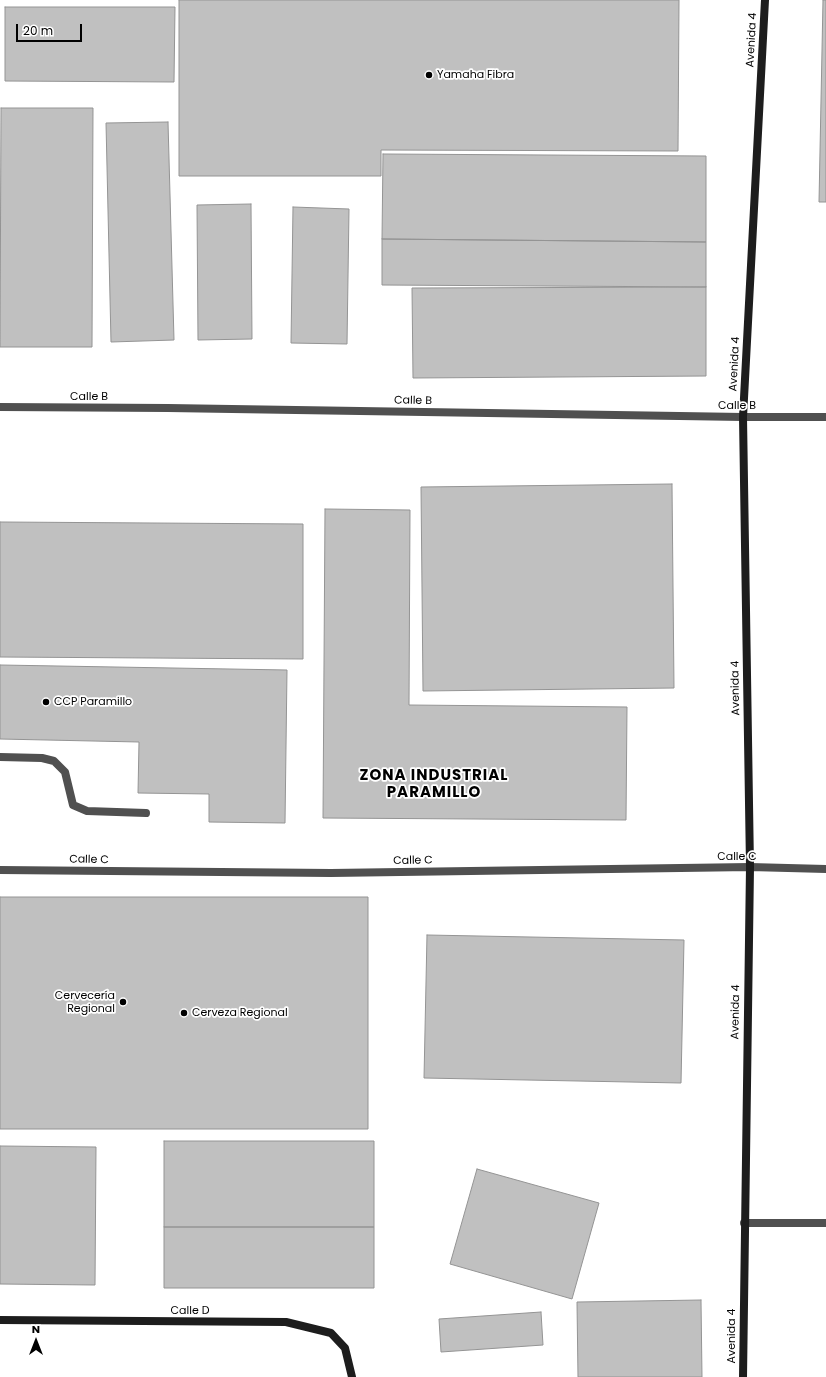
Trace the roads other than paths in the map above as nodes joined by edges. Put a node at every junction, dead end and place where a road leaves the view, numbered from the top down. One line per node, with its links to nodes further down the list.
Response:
1 (765, 0): 3 (main road, Avenida 4)
2 (0, 408): 3 (street, Calle B)
3 (743, 417): 4 (street, Calle B); 7 (main road, Avenida 4)
4 (826, 417)
5 (0, 757): 6 (street)
6 (146, 813)
7 (750, 868): 8 (street, Calle C); 9 (street, Calle C); 10 (main road, Avenida 4)
8 (826, 869)
9 (0, 870)
10 (744, 1222): 11 (street); 14 (main road, Avenida 4)
11 (826, 1223)
12 (0, 1320): 13 (main road, Calle D)
13 (352, 1376)
14 (743, 1377)

